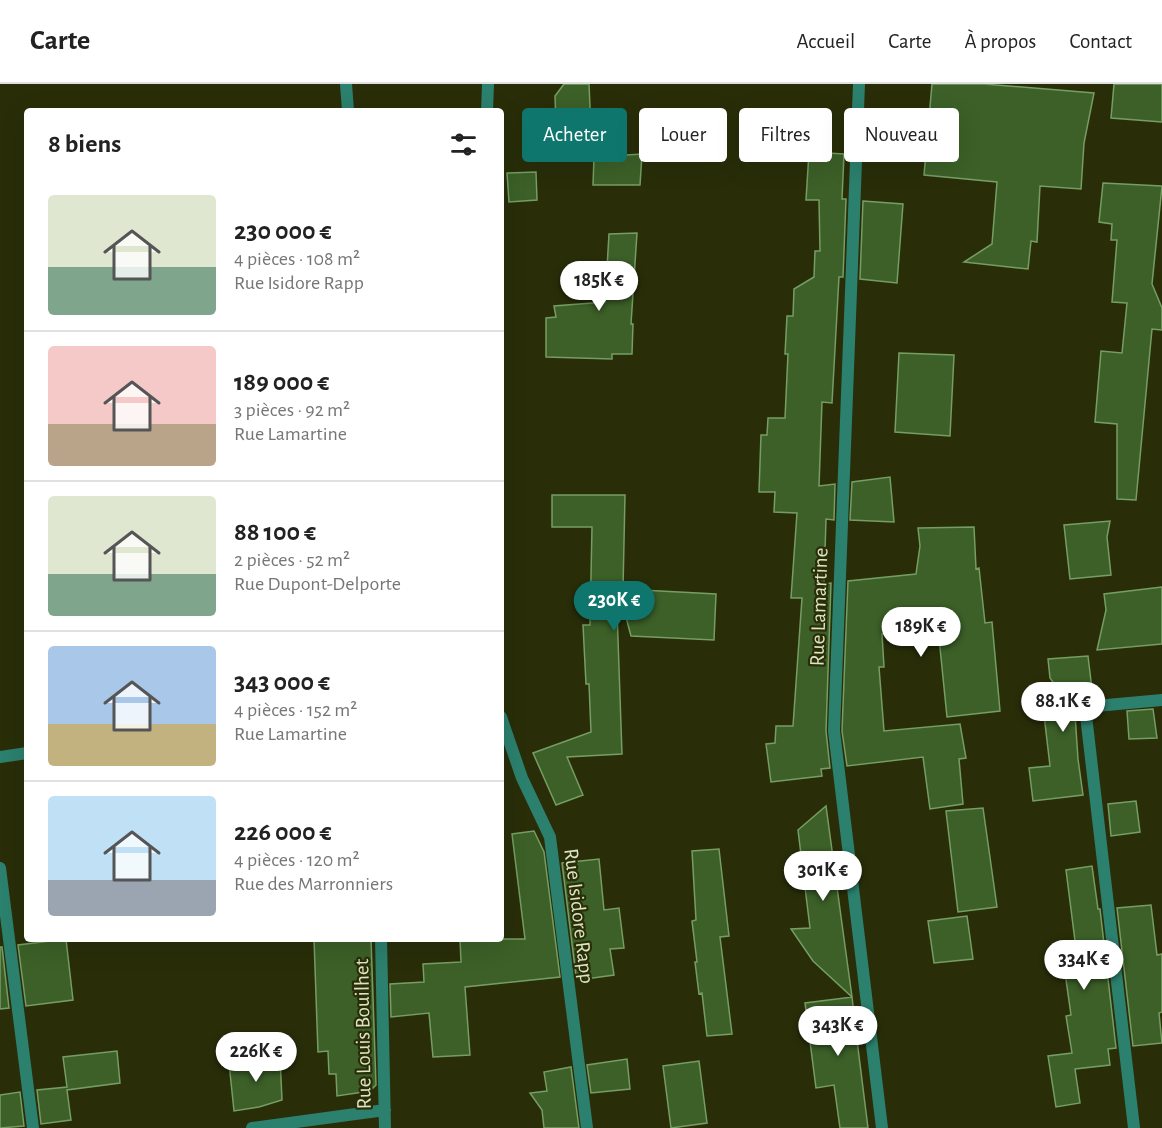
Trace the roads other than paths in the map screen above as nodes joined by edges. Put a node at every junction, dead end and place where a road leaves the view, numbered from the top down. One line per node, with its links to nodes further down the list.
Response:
1 (346, 84): 4 (street)
2 (488, 84): 5 (street)
3 (859, 84): 17 (street, Rue Lamartine)
4 (348, 108)
5 (487, 108)
6 (1162, 700): 18 (street)
7 (504, 726): 16 (street, Rue Isidore Rapp)
8 (24, 753): 9 (street)
9 (0, 757)
10 (0, 868): 13 (street)
11 (381, 942): 12 (street, Rue Louis Bouilhet)
12 (385, 1110): 14 (street); 15 (street, Rue Louis Bouilhet)
13 (33, 1128)
14 (252, 1128)
15 (384, 1128)
16 (587, 1128)
17 (882, 1128)
18 (1134, 1128)

